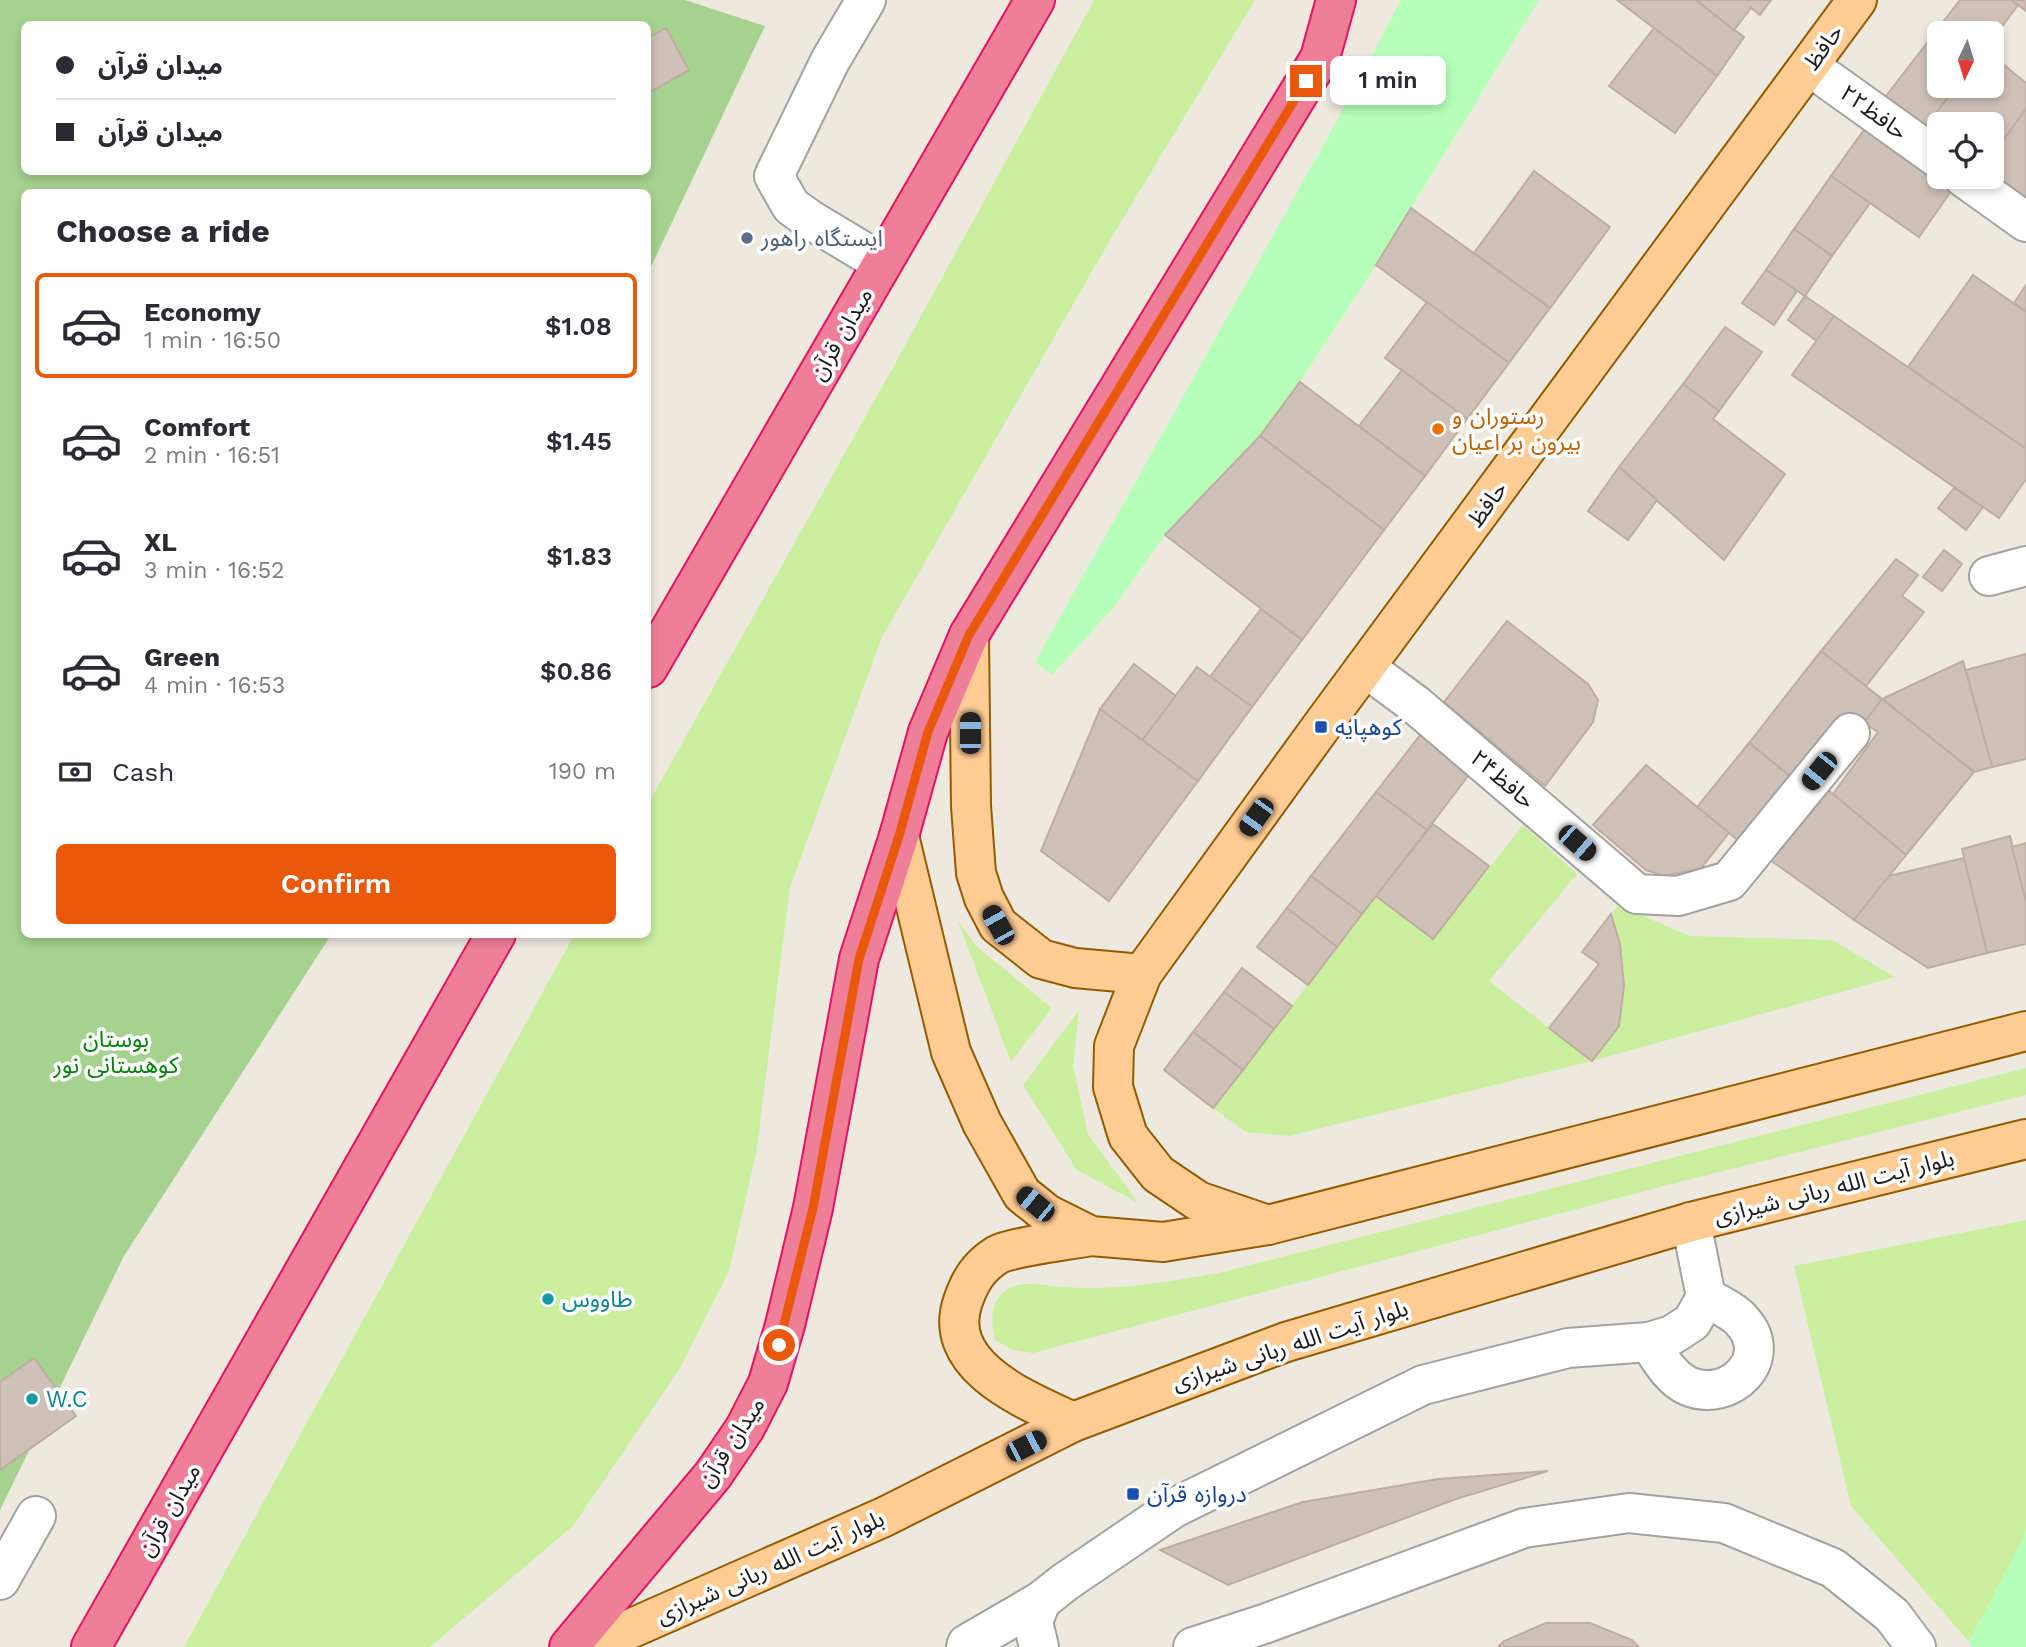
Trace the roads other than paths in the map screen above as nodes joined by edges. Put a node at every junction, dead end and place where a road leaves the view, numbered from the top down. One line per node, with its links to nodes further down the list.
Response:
1 (866, 0): 11 (street)
2 (1035, 0): 11 (highway, میدان قرآن)
3 (1336, 0): 6 (highway, میدان قرآن)
4 (1345, 0): 6 (main road)
5 (1857, 0): 7 (main road, حافظ)
6 (1320, 58): 14 (highway, میدان قرآن)
7 (1809, 66): 8 (street, حافظ۲۲); 16 (main road, حافظ)
8 (1927, 150)
9 (1980, 189): 10 (street)
10 (2026, 222)
11 (882, 262): 15 (highway, میدان قرآن)
12 (2026, 566): 13 (street)
13 (1989, 576)
14 (969, 635): 18 (highway, میدان قرآن); 20 (main road)
15 (651, 663)
16 (1366, 668): 17 (street, حافظ۲۴); 20 (main road, حافظ)
17 (1850, 733)
18 (899, 836): 25 (main road); 33 (highway, میدان قرآن)
19 (494, 938): 32 (highway, میدان قرآن)
20 (1142, 974): 24 (main road, حافظ)
21 (2026, 1031): 24 (main road)
22 (2026, 1139): 23 (main road, بلوار آیت الله ربانی شیرازی)
23 (1691, 1222): 26 (street); 28 (main road, بلوار آیت الله ربانی شیرازی)
24 (1268, 1225): 25 (main road)
25 (1090, 1236): 28 (main road)
26 (1706, 1297): 27 (street); 27 (street)
27 (1649, 1342): 31 (street)
28 (1073, 1422): 34 (main road, بلوار آیت الله ربانی شیرازی)
29 (36, 1516): 30 (street)
30 (0, 1580)
31 (1041, 1601): 35 (street); 36 (street)
32 (91, 1647)
33 (569, 1647)
34 (589, 1647)
35 (966, 1647)
36 (1039, 1647)
37 (1193, 1647): 38 (street)
38 (1916, 1647)

